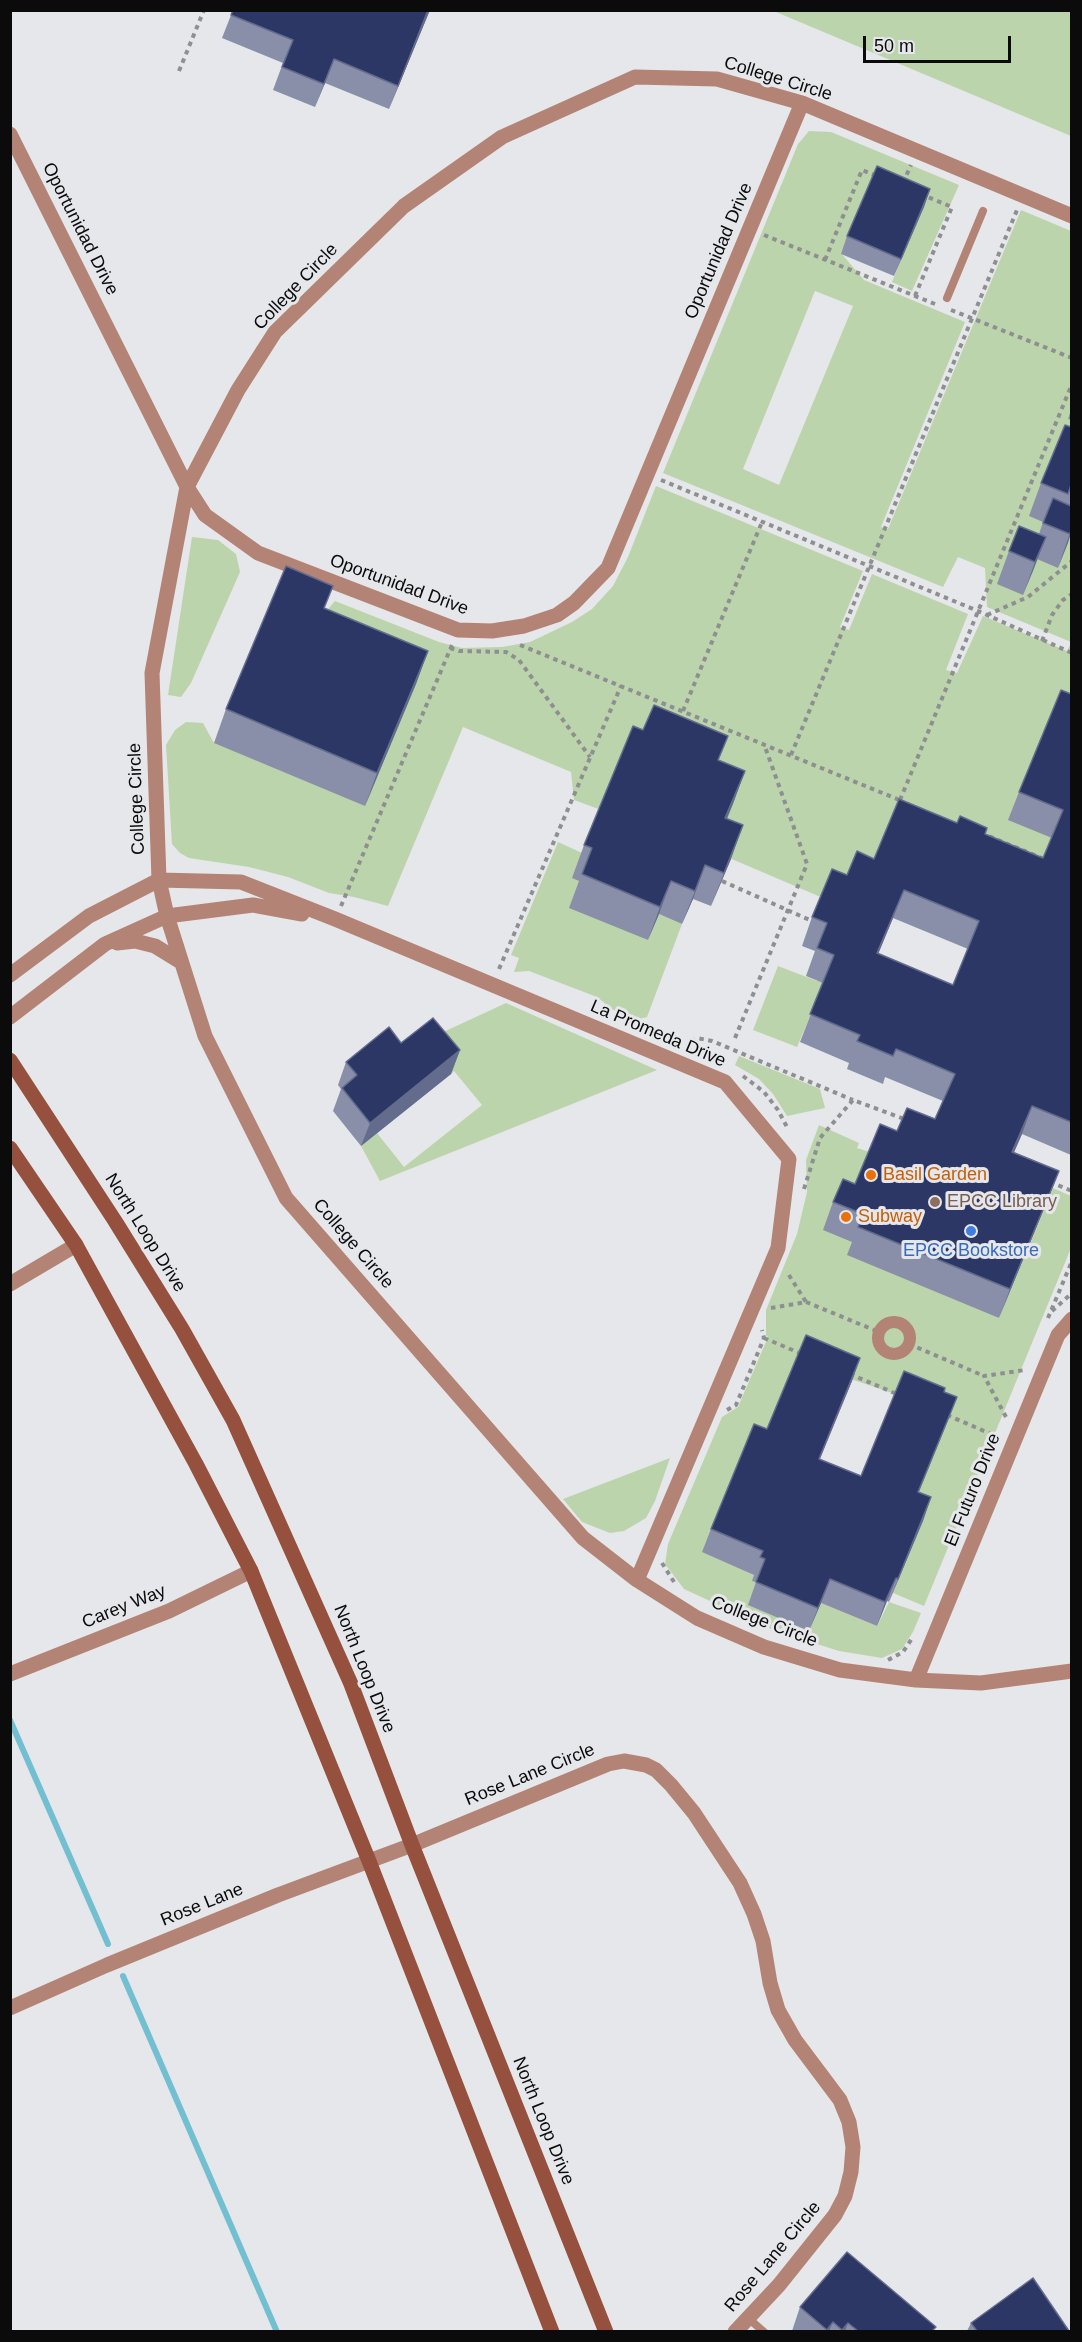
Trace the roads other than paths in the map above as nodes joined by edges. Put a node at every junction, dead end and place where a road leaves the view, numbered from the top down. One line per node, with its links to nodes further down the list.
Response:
1 (802, 103): 4 (street, College Circle); 6 (street, College Circle); 6 (street, Oportunidad Drive)
2 (10, 134): 6 (street, Oportunidad Drive)
3 (983, 211): 5 (lane)
4 (1071, 216)
5 (947, 298)
6 (187, 487): 7 (street, College Circle)
7 (159, 880): 8 (street, College Circle); 9 (street); 12 (street)
8 (167, 916): 9 (street); 10 (street); 11 (street, College Circle)
9 (335, 919): 21 (street, La Promeda Drive)
10 (105, 944): 11 (street); 13 (street)
11 (182, 962): 21 (street, College Circle)
12 (10, 975)
13 (10, 1017)
14 (10, 1060): 25 (main road, North Loop Drive)
15 (10, 1148): 16 (main road)
16 (76, 1245): 17 (street); 20 (main road)
17 (10, 1284)
18 (1071, 1319): 24 (street, El Futuro Drive)
19 (909, 1344): 19 (street)
20 (250, 1571): 23 (street, Carey Way); 26 (main road)
21 (637, 1580): 24 (street, College Circle)
22 (1071, 1671): 24 (street, College Circle)
23 (10, 1674)
24 (916, 1680)
25 (412, 1845): 26 (street, Rose Lane); 28 (street, Rose Lane Circle); 30 (main road, North Loop Drive)
26 (369, 1861): 27 (street, Rose Lane); 29 (main road)
27 (10, 2008)
28 (748, 2318): 31 (street, Rose Lane Circle); 32 (lane)
29 (552, 2331)
30 (606, 2331)
31 (735, 2331)
32 (764, 2331)

